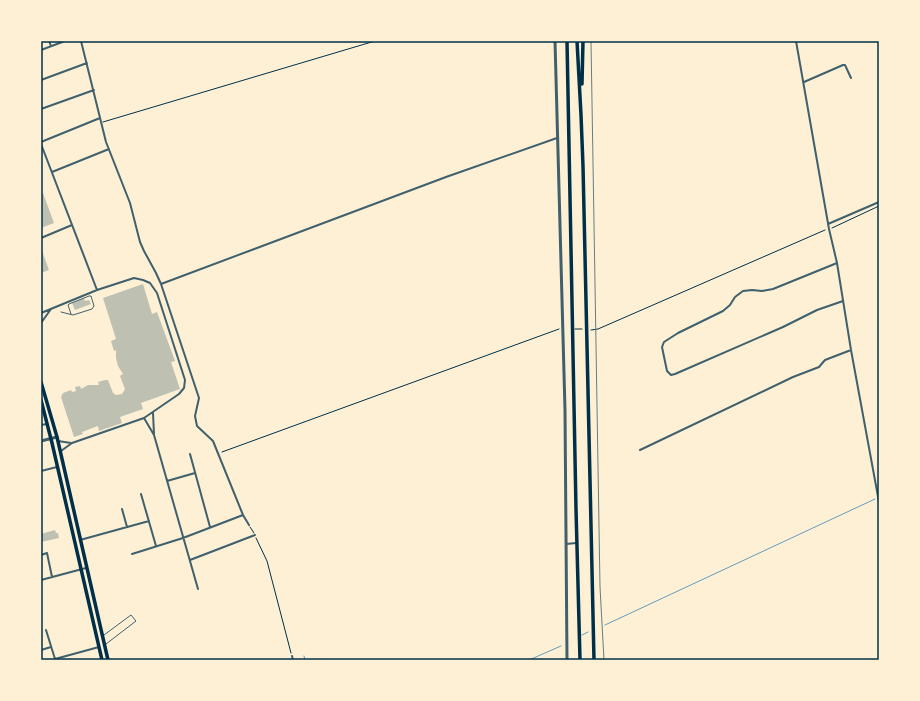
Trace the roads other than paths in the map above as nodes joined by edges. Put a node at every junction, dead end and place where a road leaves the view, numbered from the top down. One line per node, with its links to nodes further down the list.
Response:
1 (49, 41): 9 (street)
2 (65, 41): 9 (street)
3 (81, 41): 11 (street)
4 (555, 41): 19 (street)
5 (567, 41): 66 (main road)
6 (577, 41): 17 (main road)
7 (583, 41): 17 (main road)
8 (796, 41): 14 (street)
9 (51, 46): 10 (street)
10 (41, 50)
11 (86, 63): 13 (street); 15 (street)
12 (851, 78): 14 (street)
13 (41, 80)
14 (803, 82): 24 (street)
15 (94, 90): 16 (street); 18 (street)
16 (41, 109)
17 (581, 115): 89 (main road)
18 (100, 118): 20 (street); 21 (street)
19 (557, 138): 28 (street); 67 (street)
20 (41, 143): 22 (street)
21 (109, 149): 22 (street); 28 (street)
22 (52, 172): 25 (street)
23 (879, 202): 24 (street)
24 (828, 224): 27 (street)
25 (72, 225): 26 (street); 29 (street)
26 (41, 238)
27 (837, 263): 30 (street); 30 (street)
28 (161, 284): 58 (street)
29 (97, 290): 31 (street); 39 (street)
30 (843, 301): 36 (street)
31 (51, 309): 33 (street); 35 (street)
32 (61, 312): 34 (lane)
33 (41, 313)
34 (71, 314): 34 (lane)
35 (41, 323)
36 (851, 350): 48 (street); 56 (street)
37 (41, 382): 45 (main road)
38 (41, 400): 41 (main road)
39 (153, 412): 40 (street); 43 (street)
40 (144, 418): 43 (street); 47 (street)
41 (48, 423): 42 (street); 44 (main road)
42 (41, 425)
43 (154, 435): 54 (street)
44 (51, 438): 45 (street); 46 (street); 51 (main road)
45 (57, 439): 47 (street); 49 (main road)
46 (41, 441)
47 (72, 443): 49 (street)
48 (640, 450)
49 (60, 452): 65 (main road)
50 (190, 454): 53 (street)
51 (58, 467): 52 (street); 73 (main road)
52 (41, 471)
53 (194, 473): 54 (street); 62 (street)
54 (167, 481): 64 (street)
55 (141, 494): 59 (street)
56 (879, 502)
57 (122, 509): 61 (street)
58 (243, 515): 60 (street); 62 (street)
59 (148, 521): 61 (street); 68 (street)
60 (249, 525)
61 (127, 527): 65 (street)
62 (210, 527): 64 (street)
63 (255, 535): 71 (street)
64 (183, 538): 68 (street); 71 (street)
65 (80, 540): 72 (main road)
66 (577, 543): 67 (street); 88 (main road)
67 (565, 544): 87 (street)
68 (156, 546): 70 (street)
69 (41, 554): 74 (street)
70 (132, 554)
71 (190, 560): 76 (street)
72 (86, 568): 73 (street); 78 (main road)
73 (81, 569): 74 (street); 81 (main road)
74 (52, 577): 75 (street)
75 (41, 580)
76 (198, 589)
77 (46, 630): 80 (street)
78 (102, 636): 79 (main road); 79 (lane)
79 (104, 646): 85 (main road)
80 (51, 647): 81 (street); 82 (street)
81 (99, 647): 84 (main road)
82 (41, 650)
83 (292, 656): 86 (street)
84 (102, 660)
85 (108, 660)
86 (293, 660)
87 (567, 660)
88 (580, 660)
89 (594, 660)

